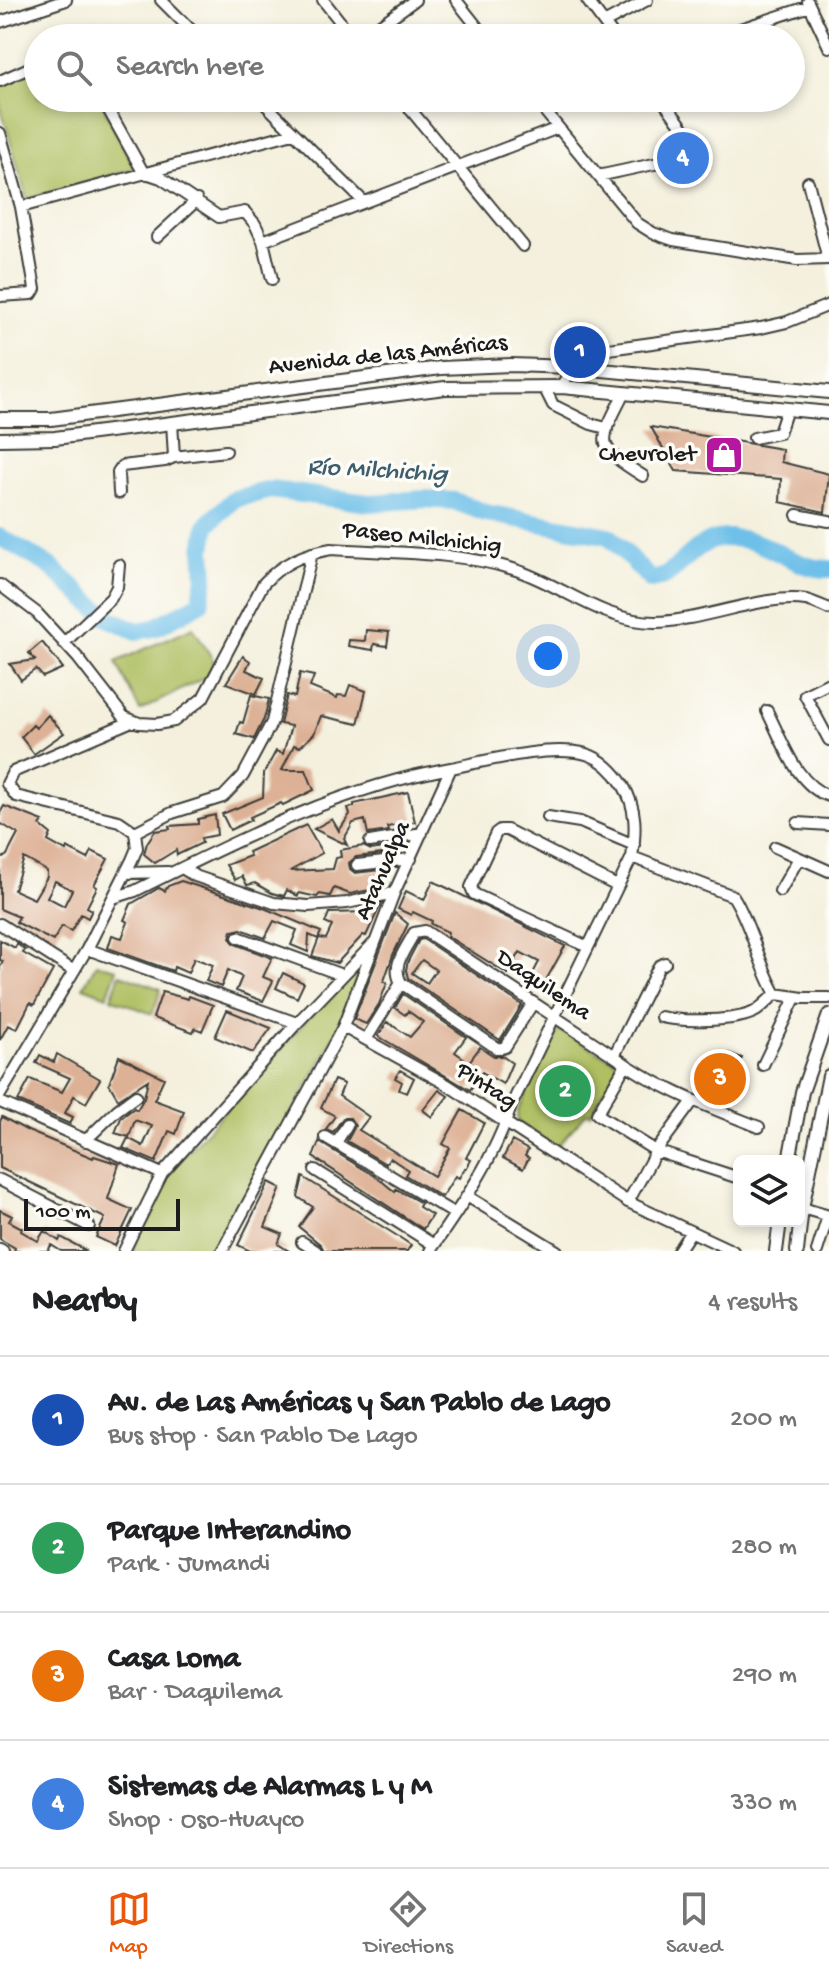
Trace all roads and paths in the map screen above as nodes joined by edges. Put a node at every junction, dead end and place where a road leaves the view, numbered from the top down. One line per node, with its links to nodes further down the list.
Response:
1 (66, 0): 9 (street)
2 (161, 0): 11 (street)
3 (323, 0): 12 (street)
4 (415, 0): 13 (street)
5 (456, 0): 14 (street)
6 (587, 0): 10 (street)
7 (647, 0): 10 (street)
8 (808, 3): 15 (street); 16 (street)
9 (0, 22)
10 (604, 23)
11 (185, 24)
12 (342, 24)
13 (382, 24)
14 (475, 24)
15 (751, 24)
16 (829, 47)
17 (24, 70): 18 (street)
18 (0, 81)
19 (110, 112): 28 (street)
20 (273, 112): 26 (street)
21 (412, 112): 27 (street)
22 (545, 112): 24 (street)
23 (672, 112): 29 (street)
24 (558, 128): 27 (street); 29 (street)
25 (0, 133): 33 (street)
26 (293, 133): 28 (street); 32 (street)
27 (455, 167): 32 (street); 36 (street)
28 (143, 172): 31 (street); 33 (street)
29 (598, 176): 37 (street)
30 (808, 182): 37 (street)
31 (197, 200): 34 (street); 35 (street)
32 (364, 202): 35 (street)
33 (21, 207): 39 (street)
34 (157, 237)
35 (263, 241): 38 (street)
36 (523, 246)
37 (828, 259)
38 (272, 279)
39 (0, 296)
40 (829, 305): 41 (street)
41 (571, 367): 43 (street); 44 (main road, Avenida de las Américas); 48 (main road, Avenida de las Américas)
42 (544, 387): 43 (main road, Avenida de las Américas); 49 (main road, Avenida de las Américas); 50 (street)
43 (562, 387): 45 (main road, Avenida de las Américas)
44 (829, 392)
45 (624, 393): 46 (main road, Avenida de las Américas); 50 (street)
46 (787, 409): 47 (main road, Avenida de las Américas); 51 (street)
47 (829, 413)
48 (0, 419)
49 (172, 422): 52 (main road, Avenida de las Américas); 54 (street)
50 (606, 428): 55 (street)
51 (754, 438)
52 (0, 439)
53 (226, 451): 54 (street)
54 (174, 457): 56 (street)
55 (643, 476)
56 (119, 493)
57 (797, 515): 58 (street)
58 (829, 521)
59 (312, 553): 62 (street, Paseo Milchichig); 66 (street, Paseo Milchichig); 73 (street)
60 (119, 565): 63 (street)
61 (0, 585): 63 (street)
62 (829, 609)
63 (64, 643): 66 (street)
64 (829, 683): 67 (street)
65 (767, 711): 69 (street)
66 (132, 721): 73 (street)
67 (829, 740)
68 (451, 768): 74 (street, Atahualpa); 76 (street); 82 (street)
69 (829, 796)
70 (548, 817): 76 (street)
71 (798, 823): 72 (street)
72 (829, 825)
73 (135, 832): 84 (street)
74 (422, 833): 75 (street); 80 (street, Atahualpa)
75 (370, 842)
76 (634, 845): 78 (street)
77 (775, 847): 79 (street)
78 (632, 857): 85 (street); 98 (street)
79 (799, 858): 83 (street); 86 (street)
80 (411, 859): 81 (street); 87 (street, Atahualpa)
81 (357, 865)
82 (178, 870): 84 (street); 87 (street); 88 (street)
83 (829, 871)
84 (125, 873): 88 (street)
85 (617, 886): 92 (street); 92 (street)
86 (780, 891)
87 (394, 893): 91 (street, Atahualpa)
88 (113, 898): 93 (street)
89 (0, 924): 95 (street)
90 (238, 937): 96 (street)
91 (375, 941): 96 (street); 106 (street, Atahualpa)
92 (588, 947): 103 (street)
93 (87, 949): 95 (street); 105 (street)
94 (665, 963): 108 (street)
95 (74, 971): 112 (street)
96 (342, 975): 105 (street)
97 (401, 983): 101 (street); 101 (street, Daquilema); 107 (street, Daquilema)
98 (776, 994): 99 (street); 104 (street)
99 (795, 998): 100 (street); 109 (street)
100 (829, 998)
101 (533, 1003): 103 (street, Daquilema)
102 (829, 1015): 123 (main road)
103 (554, 1017): 108 (street, Daquilema); 116 (street)
104 (661, 1017)
105 (297, 1023): 125 (street)
106 (343, 1027): 107 (street, Pintag); 141 (street, Atahualpa)
107 (367, 1038): 116 (street, Pintag)
108 (614, 1056): 110 (street, Daquilema)
109 (763, 1065)
110 (625, 1066): 114 (street, Daquilema); 122 (street)
111 (829, 1078): 128 (main road)
112 (0, 1095)
113 (136, 1096): 120 (street)
114 (693, 1101): 118 (street, Daquilema); 122 (street)
115 (0, 1102): 120 (street)
116 (506, 1123): 129 (street); 130 (street, Pintag)
117 (347, 1125): 121 (street)
118 (759, 1127)
119 (325, 1137): 121 (street)
120 (85, 1141): 125 (street)
121 (336, 1143): 132 (street)
122 (656, 1151): 126 (street); 130 (street)
123 (790, 1155)
124 (315, 1170): 139 (street)
125 (162, 1174): 140 (street)
126 (733, 1176)
127 (0, 1180): 134 (street)
128 (805, 1194)
129 (467, 1196): 132 (street); 143 (street)
130 (628, 1202): 137 (street, Pintag)
131 (805, 1209): 133 (street)
132 (455, 1214): 139 (street)
133 (829, 1216): 148 (street)
134 (89, 1226)
135 (779, 1227): 146 (main road)
136 (800, 1227): 147 (main road)
137 (690, 1233): 144 (street); 145 (street, Pintag)
138 (302, 1242): 142 (street)
139 (432, 1248)
140 (124, 1251)
141 (222, 1251)
142 (316, 1251)
143 (557, 1251)
144 (678, 1251)
145 (733, 1251)
146 (776, 1251)
147 (797, 1251)
148 (817, 1251)

